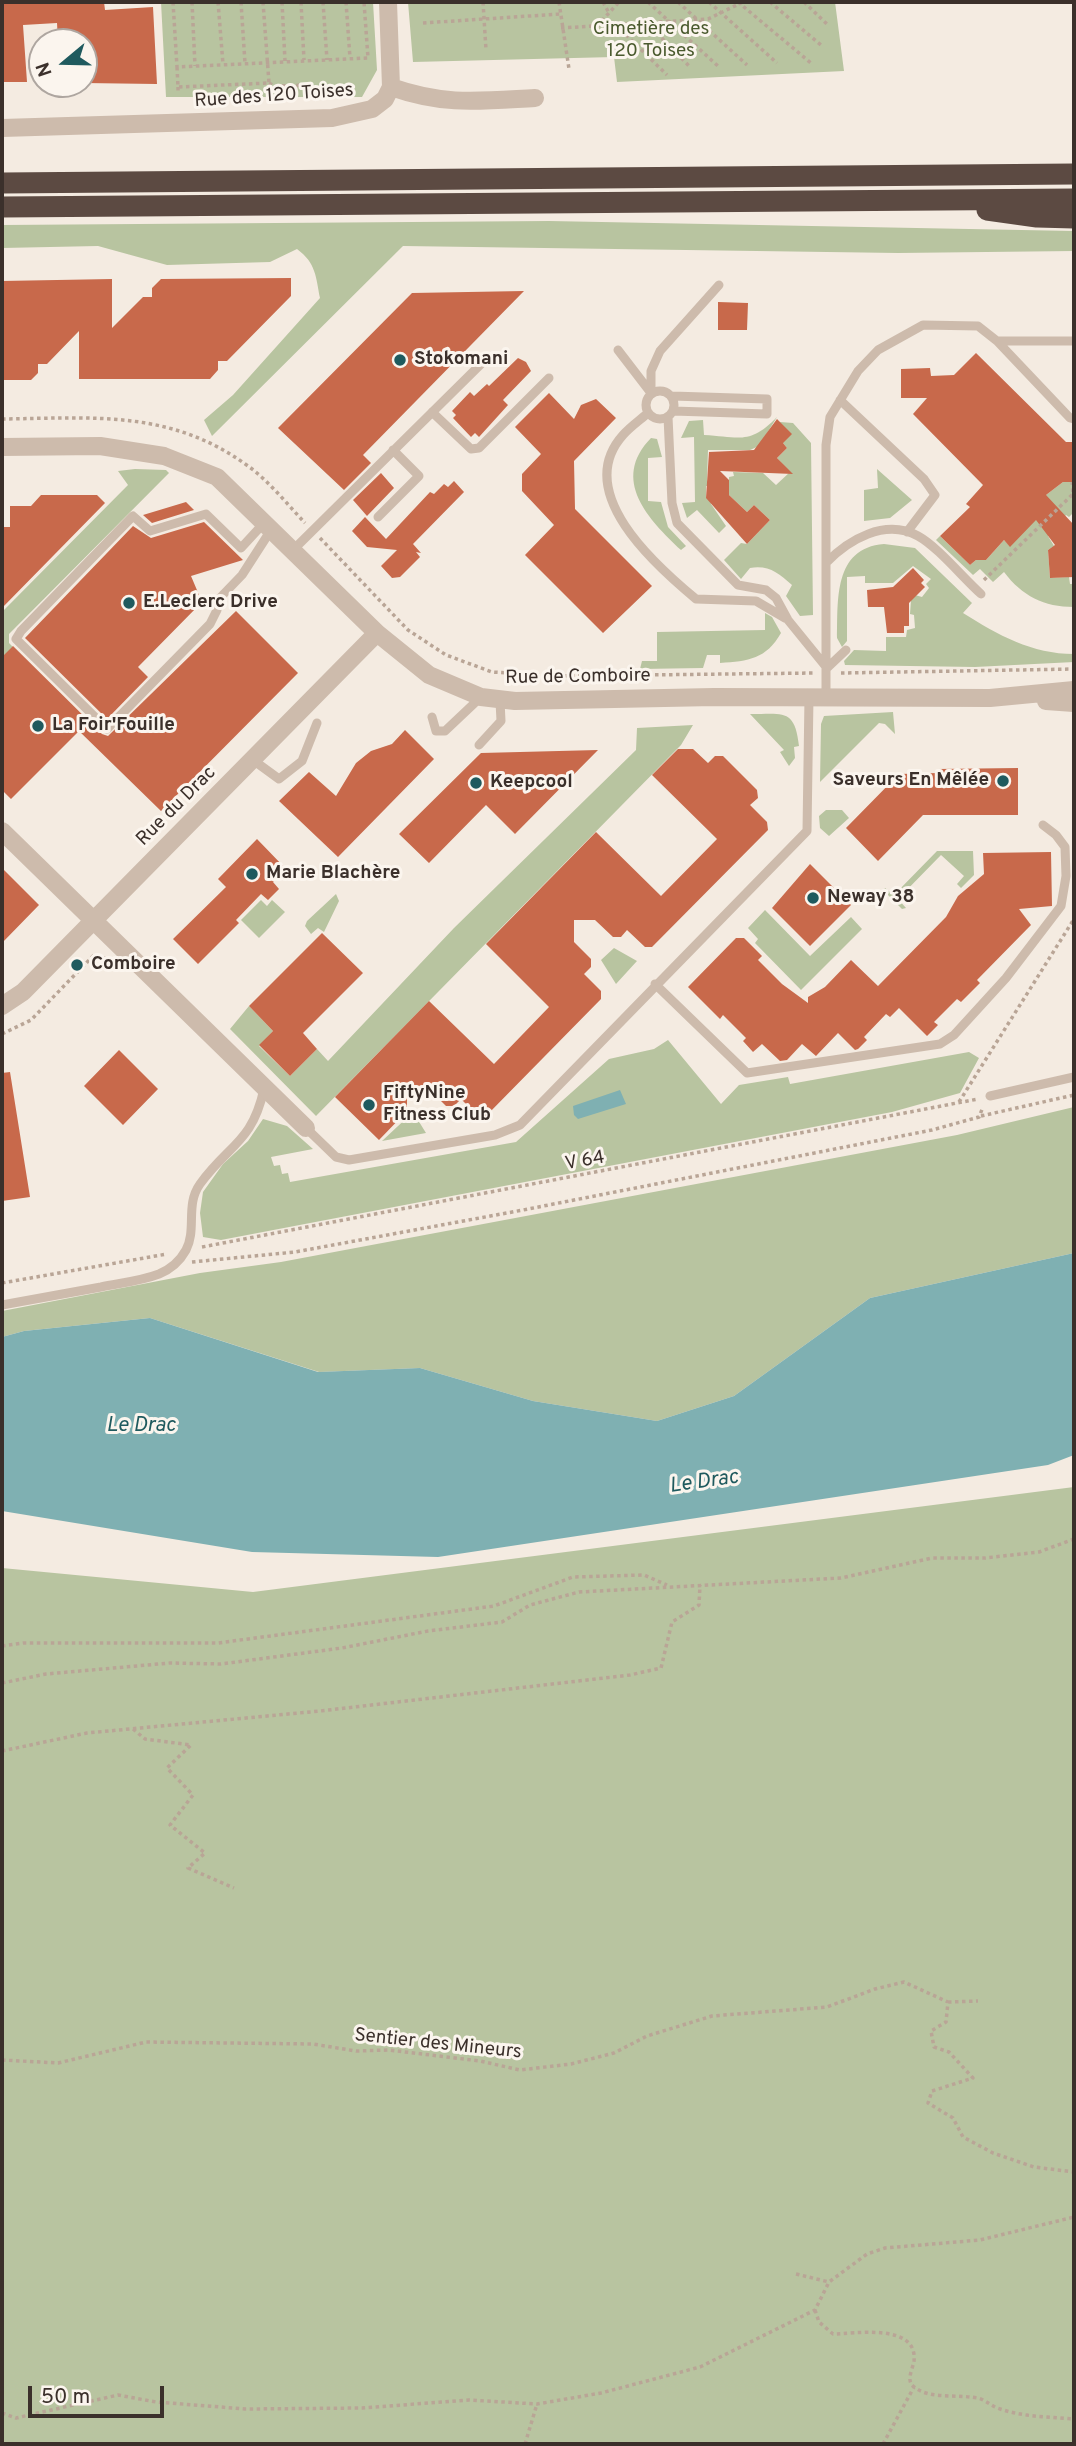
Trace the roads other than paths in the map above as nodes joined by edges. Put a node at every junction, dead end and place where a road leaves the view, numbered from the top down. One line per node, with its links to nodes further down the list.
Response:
1 (388, 2): 2 (street)
2 (391, 88): 3 (street); 4 (street, Rue des 120 Toises)
3 (535, 98)
4 (2, 128)
5 (1074, 174): 6 (highway)
6 (2, 183)
7 (1074, 199): 8 (highway)
8 (926, 200): 9 (highway); 10 (highway)
9 (2, 207)
10 (1074, 218)
11 (719, 285): 17 (lane)
12 (997, 341): 13 (lane); 19 (lane); 23 (lane)
13 (1074, 341)
14 (618, 350): 17 (lane)
15 (484, 361): 20 (lane)
16 (549, 378): 20 (lane)
17 (651, 393): 18 (lane); 21 (lane)
18 (671, 396): 22 (lane); 22 (lane)
19 (840, 400): 28 (lane); 30 (lane)
20 (432, 412): 25 (lane)
21 (648, 414): 22 (lane); 32 (lane)
22 (671, 414): 32 (lane)
23 (1074, 419)
24 (2, 447): 27 (street, Rue de Comboire)
25 (393, 450): 26 (lane); 29 (lane)
26 (378, 517)
27 (268, 526): 27 (lane); 29 (street, Rue de Comboire)
28 (907, 532): 30 (lane); 31 (lane)
29 (292, 551): 33 (street, Rue de Comboire)
30 (827, 563): 35 (lane)
31 (978, 592)
32 (788, 620): 35 (lane)
33 (377, 633): 37 (street, Rue de Comboire); 45 (street, Rue du Drac)
34 (846, 650): 35 (lane)
35 (827, 670): 38 (lane)
36 (1074, 691): 39 (street, Rue de Comboire)
37 (481, 697): 40 (street, Rue de Comboire); 42 (lane)
38 (818, 697): 39 (street, Rue de Comboire); 40 (street, Rue de Comboire); 49 (lane)
39 (990, 698): 41 (street)
40 (500, 701): 44 (lane)
41 (1074, 704)
42 (432, 718)
43 (317, 723): 45 (lane)
44 (480, 745)
45 (253, 760): 48 (street, Rue du Drac)
46 (1043, 825): 49 (lane)
47 (2, 831): 48 (street)
48 (94, 922): 50 (street, Rue du Drac); 52 (street)
49 (655, 984): 54 (lane)
50 (2, 1006)
51 (1074, 1077): 53 (lane)
52 (264, 1089): 54 (street); 55 (lane)
53 (986, 1097)
54 (306, 1128)
55 (2, 1304)

